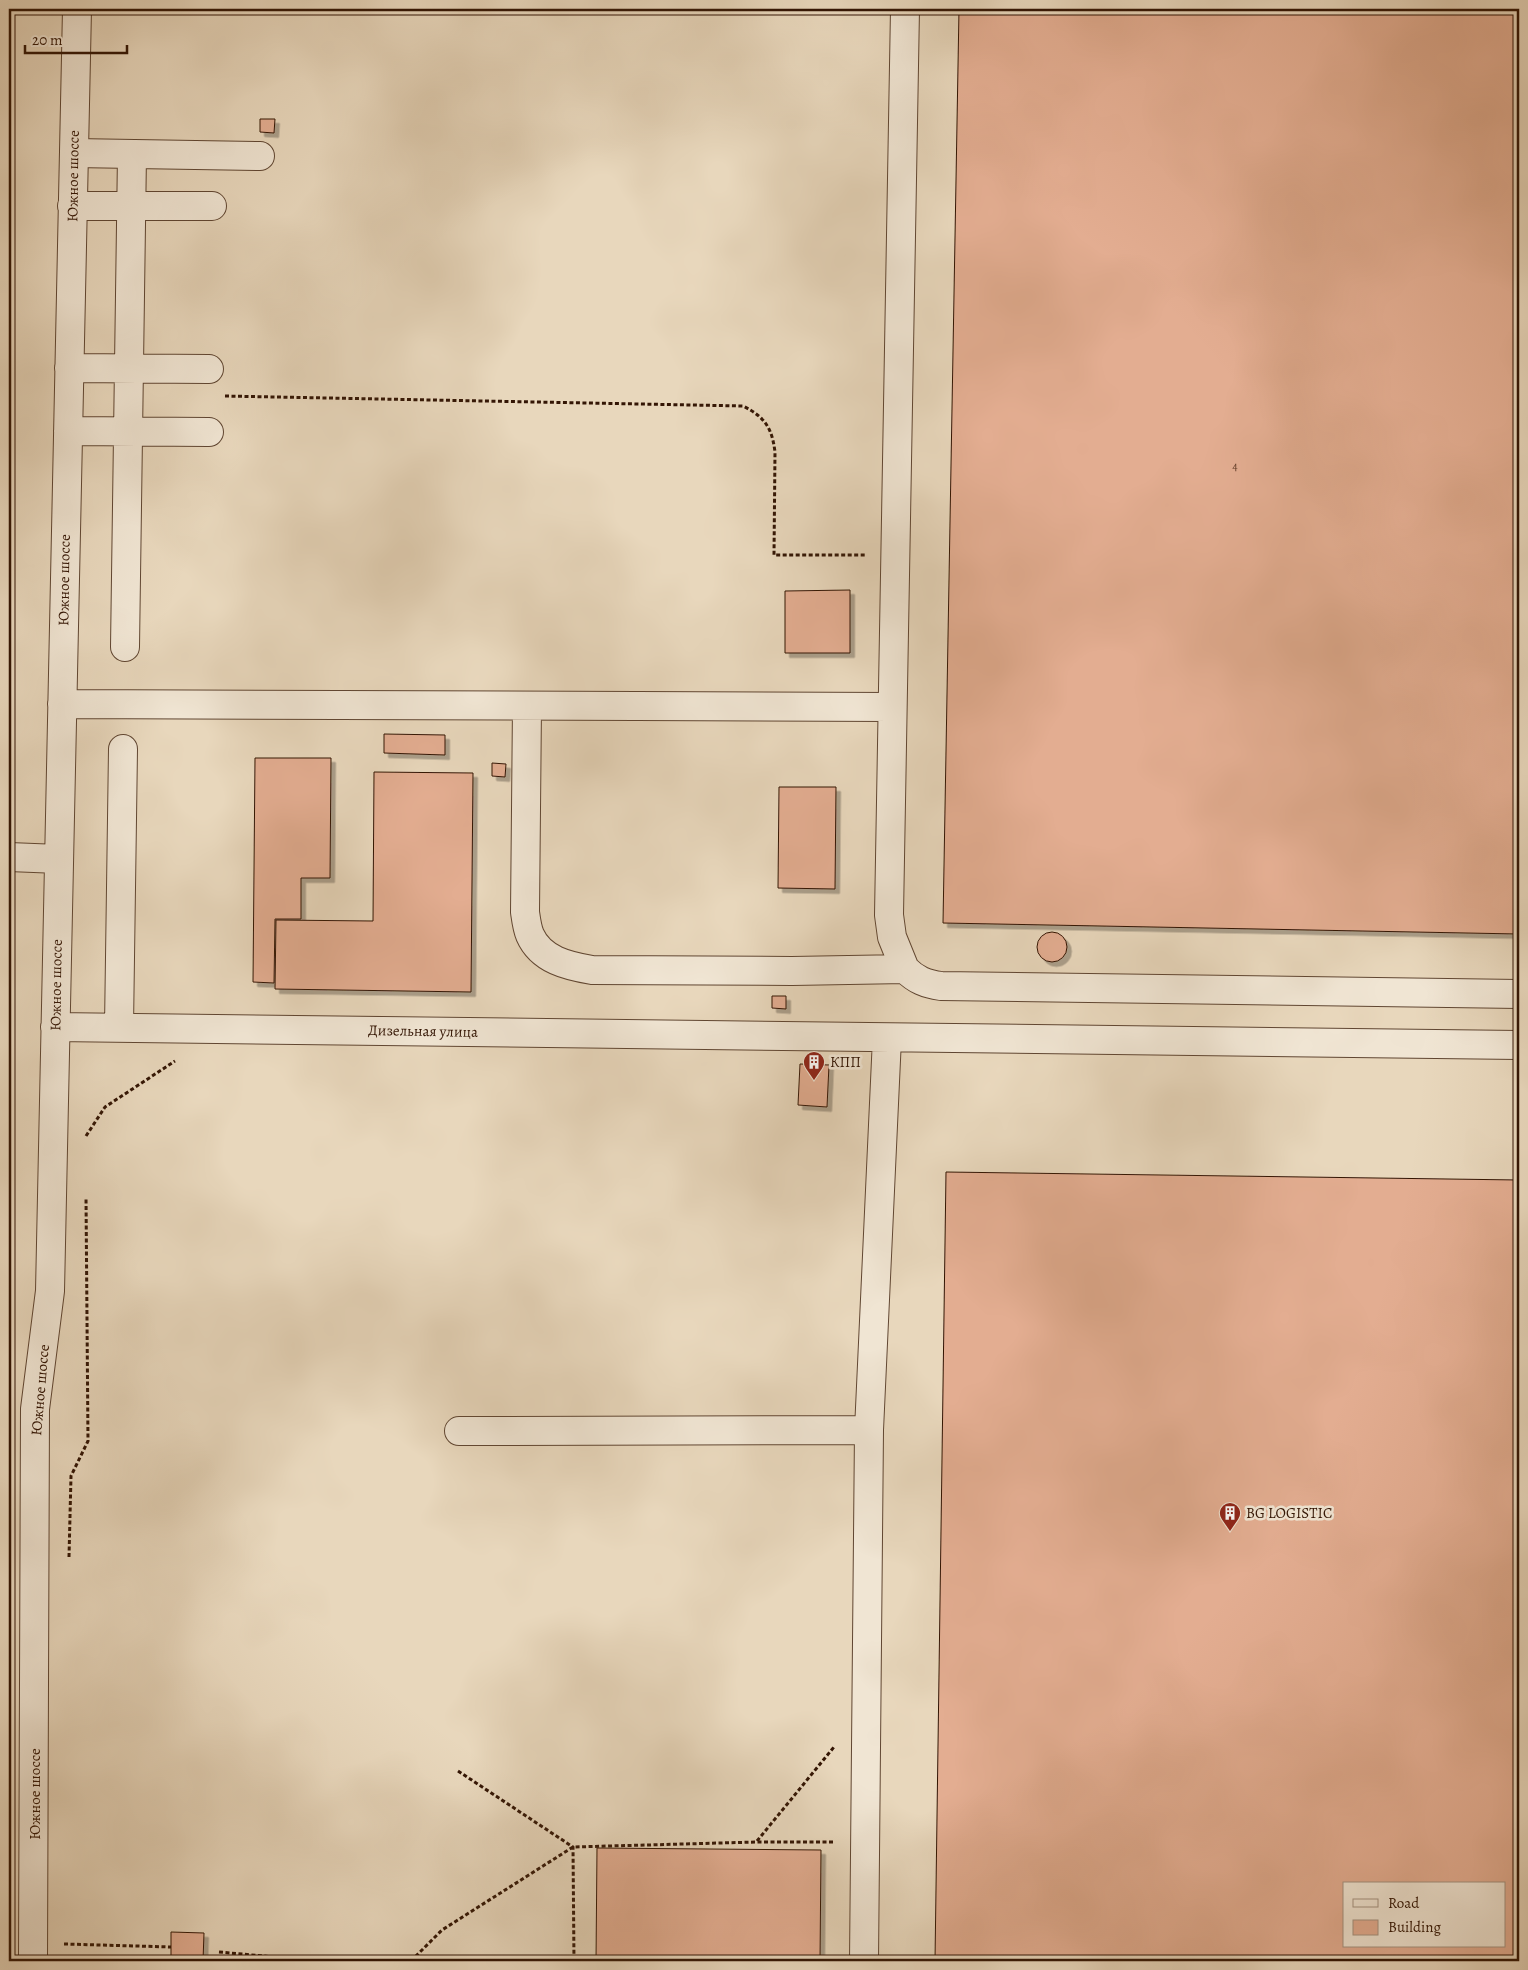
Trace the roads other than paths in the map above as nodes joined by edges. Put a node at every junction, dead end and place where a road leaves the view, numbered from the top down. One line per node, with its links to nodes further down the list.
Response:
1 (77, 9): 3 (street, Южное шоссе)
2 (905, 9): 18 (street)
3 (74, 153): 4 (street); 6 (street, Южное шоссе)
4 (132, 154): 5 (street); 7 (street)
5 (260, 156)
6 (72, 206): 7 (street); 9 (street, Южное шоссе)
7 (131, 206): 8 (street); 10 (street)
8 (212, 206)
9 (69, 368): 10 (street); 12 (street, Южное шоссе)
10 (129, 369): 11 (street); 13 (street)
11 (209, 369)
12 (68, 431): 13 (street); 16 (street, Южное шоссе)
13 (128, 431): 14 (street); 15 (street)
14 (209, 432)
15 (125, 647)
16 (62, 704): 17 (street); 21 (street, Южное шоссе)
17 (526, 706): 18 (street); 22 (street)
18 (892, 707): 22 (street)
19 (123, 749): 25 (street)
20 (9, 857): 21 (street)
21 (59, 859): 24 (street, Южное шоссе)
22 (905, 969): 23 (street)
23 (1519, 994)
24 (55, 1027): 25 (street, Дизельная улица); 30 (street, Южное шоссе)
25 (119, 1027): 26 (street, Дизельная улица)
26 (887, 1038): 27 (street, Дизельная улица); 28 (street)
27 (1519, 1045)
28 (869, 1430): 29 (street); 31 (street)
29 (459, 1431)
30 (34, 1952)
31 (864, 1961)

